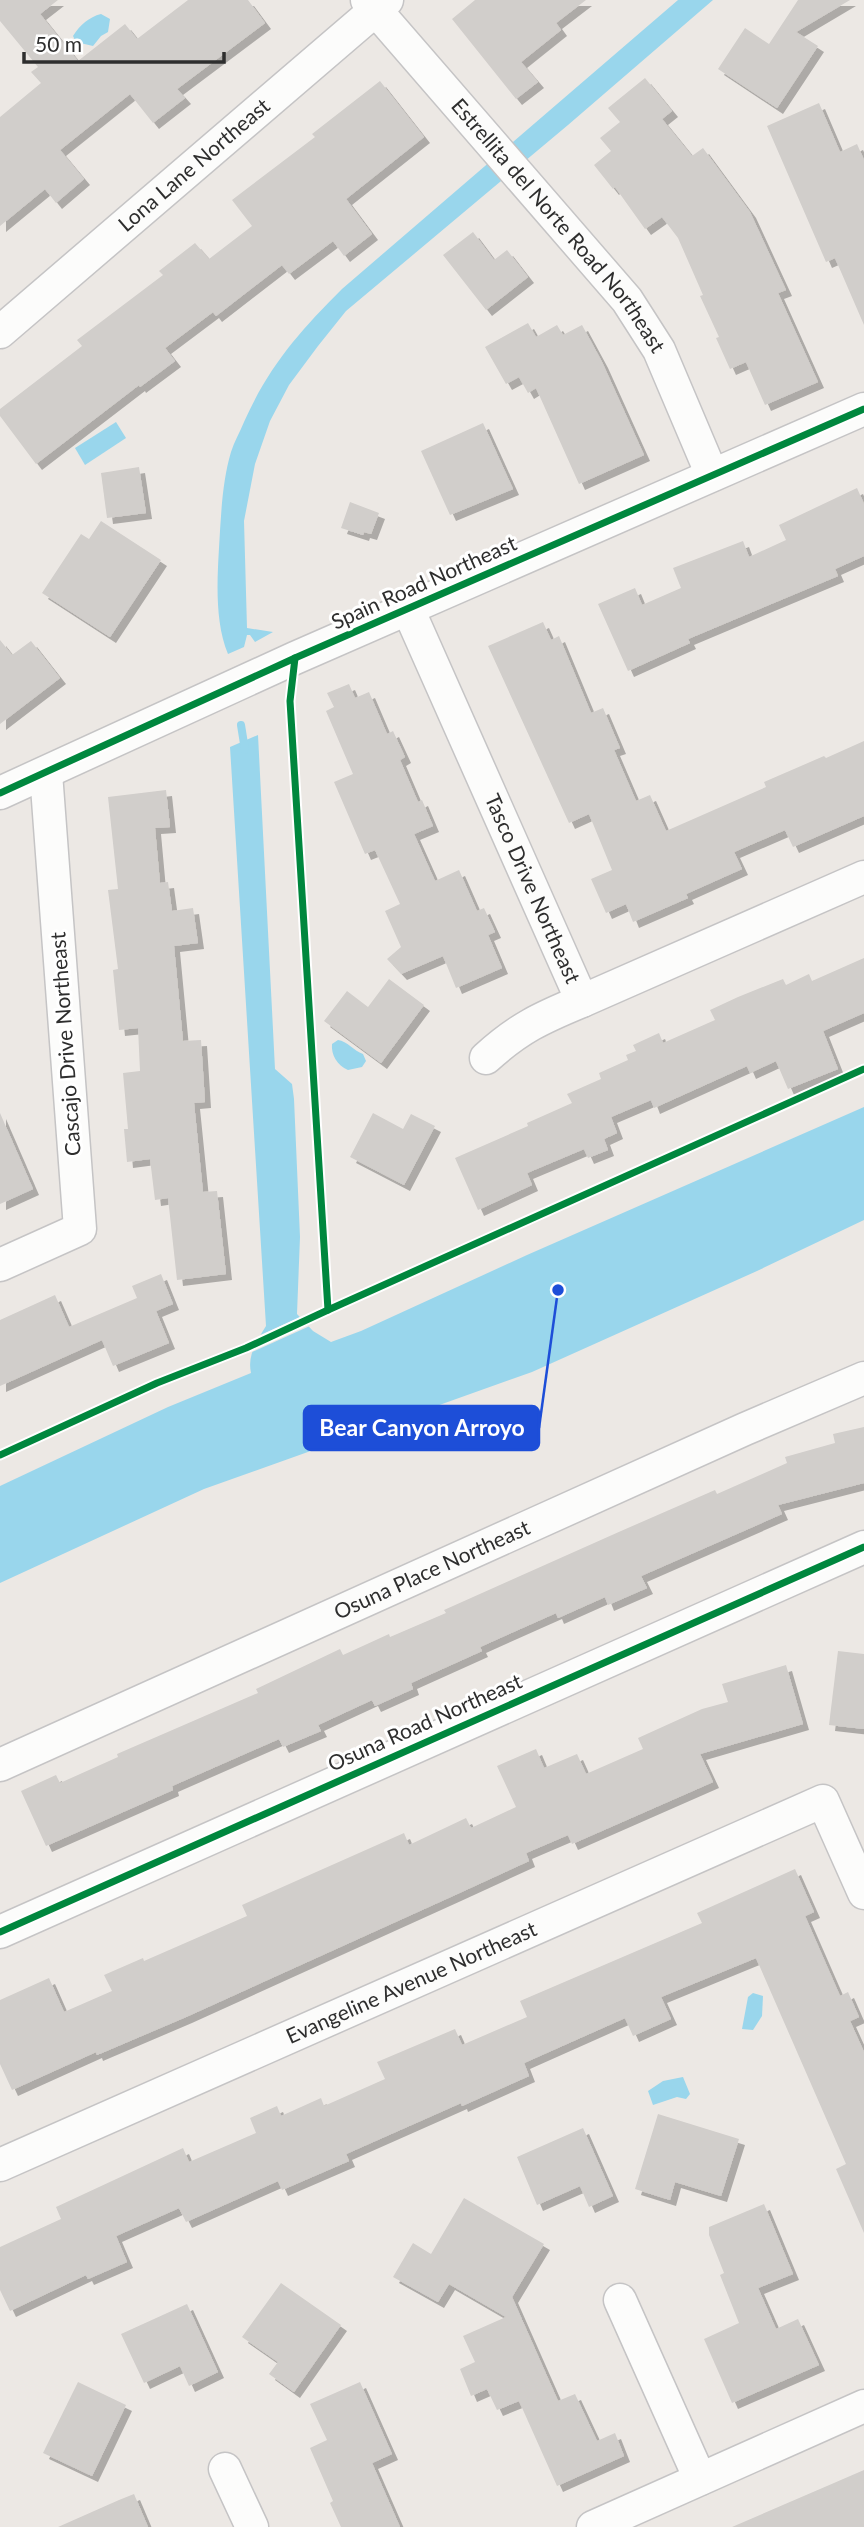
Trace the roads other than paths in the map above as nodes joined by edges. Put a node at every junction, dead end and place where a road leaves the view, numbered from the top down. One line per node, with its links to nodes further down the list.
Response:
1 (377, 3): 2 (street, Lona Lane Northeast); 4 (street, Estrellita del Norte Road Northeast)
2 (0, 332)
3 (864, 409): 4 (street, Spain Road Northeast)
4 (712, 475): 5 (street, Spain Road Northeast)
5 (408, 609): 6 (street, Spain Road Northeast); 9 (street, Tasco Drive Northeast)
6 (46, 772): 7 (street, Spain Road Northeast); 11 (street, Cascajo Drive Northeast)
7 (0, 793)
8 (864, 877): 9 (street, Tasco Drive Northeast)
9 (582, 1001): 10 (street)
10 (485, 1058)
11 (0, 1265)
12 (864, 1378): 14 (street, Osuna Place Northeast)
13 (864, 1546): 16 (street, Osuna Road Northeast)
14 (0, 1765)
15 (864, 1893): 17 (street, Evangeline Avenue Northeast)
16 (0, 1932)
17 (0, 2165)
18 (620, 2300): 21 (street)
19 (864, 2406): 21 (street)
20 (225, 2469): 22 (street)
21 (700, 2479): 23 (street)
22 (252, 2527)
23 (593, 2527)

